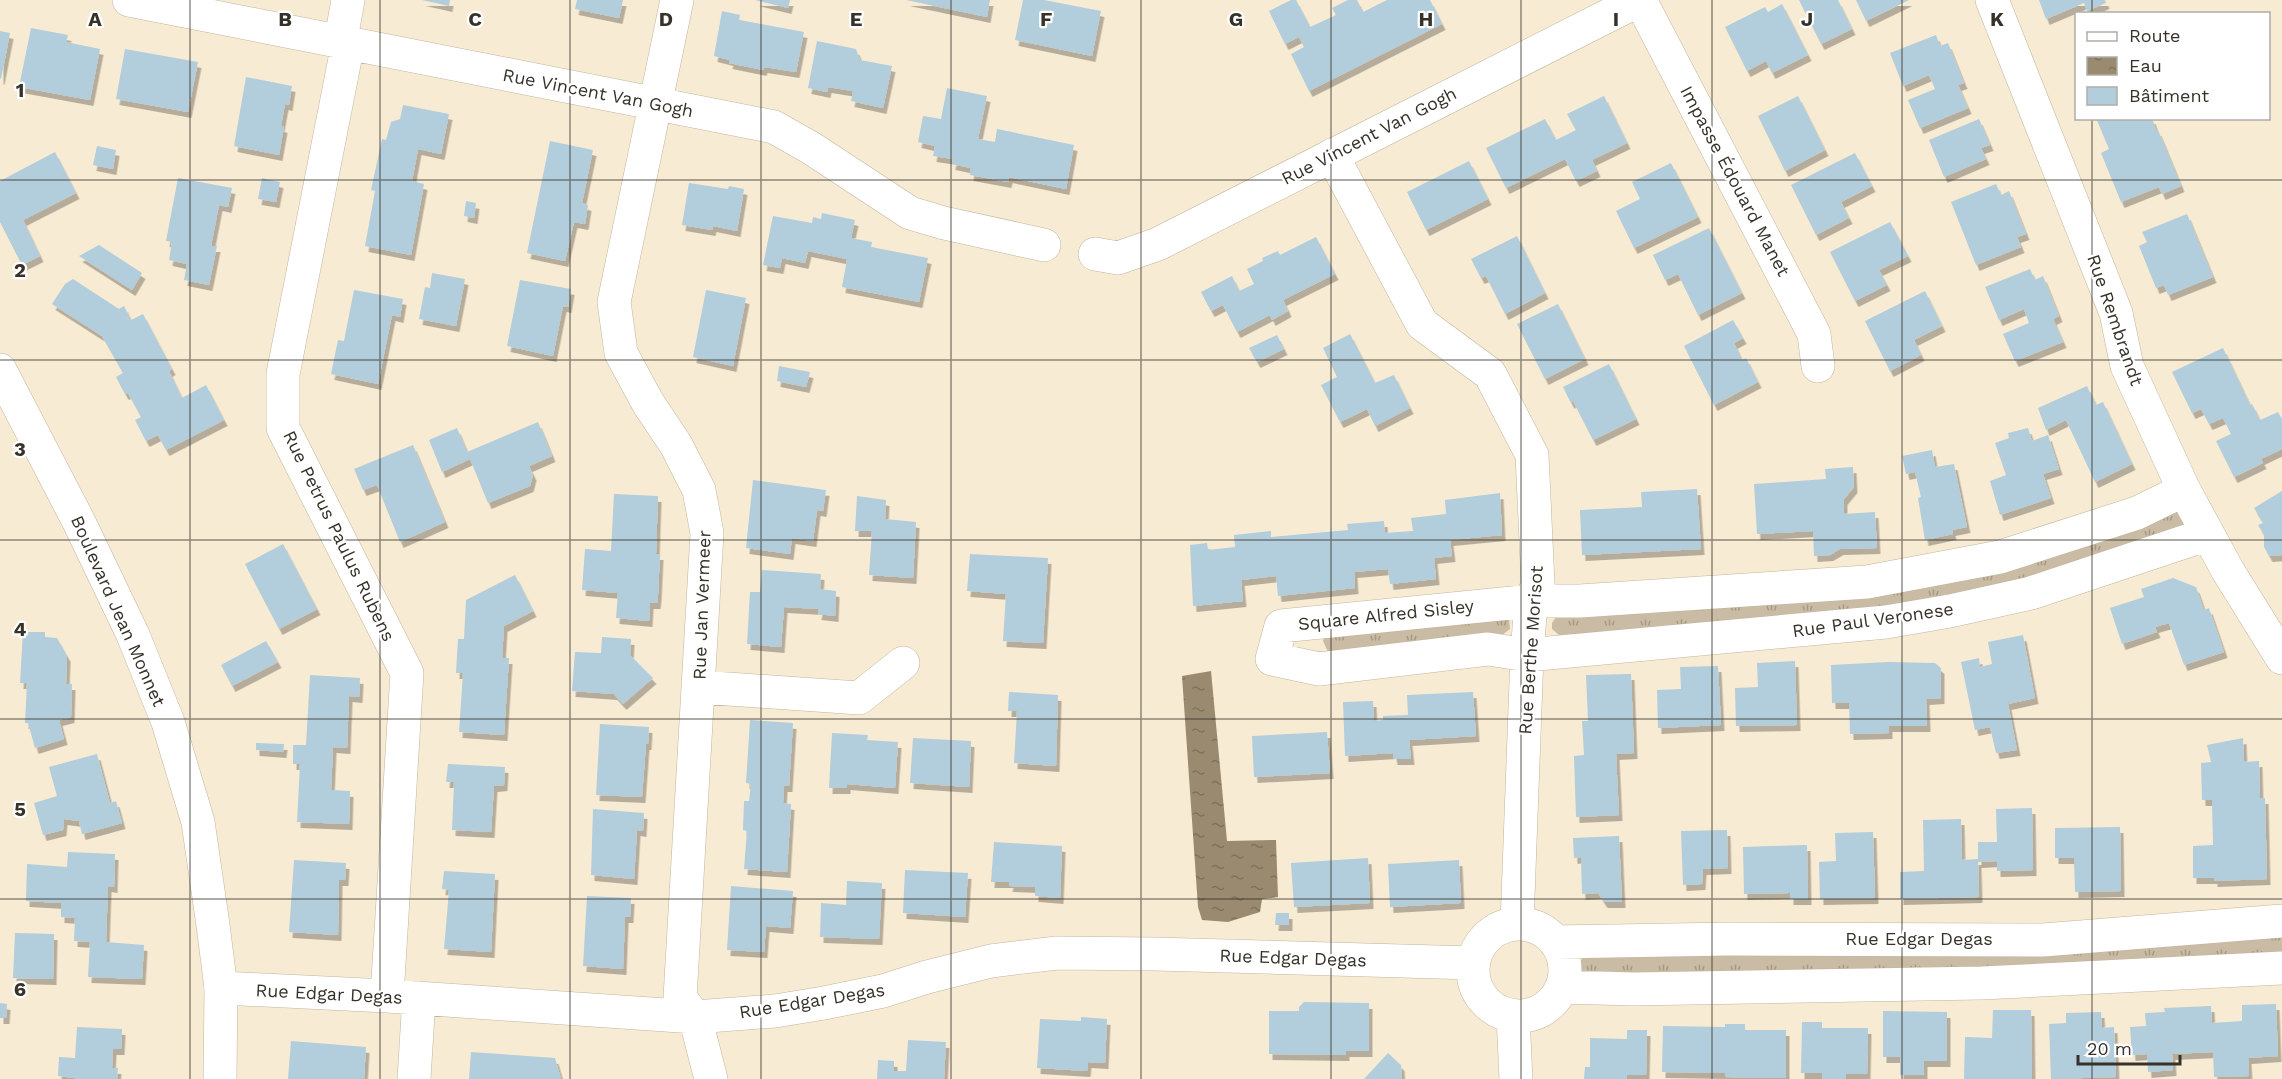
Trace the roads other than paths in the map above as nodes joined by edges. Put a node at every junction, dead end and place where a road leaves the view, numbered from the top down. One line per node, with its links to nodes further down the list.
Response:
1 (129, 0): 6 (street, Rue Vincent Van Gogh)
2 (348, 0): 6 (street, Rue Petrus Paulus Rubens)
3 (677, 0): 7 (street, Rue Jan Vermeer)
4 (1639, 0): 8 (street, Rue Vincent Van Gogh); 11 (street, Impasse Édouard Manet)
5 (1992, 0): 13 (street, Rue Rembrandt)
6 (344, 43): 7 (street, Rue Vincent Van Gogh); 27 (street, Rue Petrus Paulus Rubens)
7 (655, 104): 9 (street, Rue Vincent Van Gogh); 19 (street, Rue Jan Vermeer)
8 (1332, 155): 10 (street, Rue Vincent Van Gogh); 15 (street, Rue Berthe Morisot)
9 (1044, 245)
10 (1095, 254)
11 (1818, 366)
12 (0, 370): 26 (street, Boulevard Jean Monnet)
13 (2184, 490): 14 (street, Rue Rembrandt); 15 (street)
14 (2208, 534): 16 (street, Rue Paul Veronese); 17 (street, Rue Rembrandt)
15 (1531, 600): 16 (street, Rue Berthe Morisot); 16 (street, Square Alfred Sisley)
16 (1527, 655): 21 (street, Rue Berthe Morisot)
17 (2282, 658)
18 (903, 663): 19 (street)
19 (699, 687): 29 (street, Rue Jan Vermeer)
20 (2282, 921): 22 (street, Rue Edgar Degas)
21 (1517, 924): 22 (street); 23 (street)
22 (1555, 942): 25 (street)
23 (1473, 963): 28 (street); 29 (street, Rue Edgar Degas)
24 (2282, 968): 25 (street)
25 (1562, 987): 28 (street)
26 (221, 988): 27 (street, Rue Edgar Degas); 30 (street, Boulevard Jean Monnet)
27 (403, 997): 29 (street, Rue Edgar Degas); 31 (street, Rue Petrus Paulus Rubens)
28 (1513, 1016): 33 (street)
29 (696, 1017): 32 (street, Rue Jan Vermeer)
30 (220, 1079)
31 (414, 1079)
32 (711, 1079)
33 (1516, 1079)

